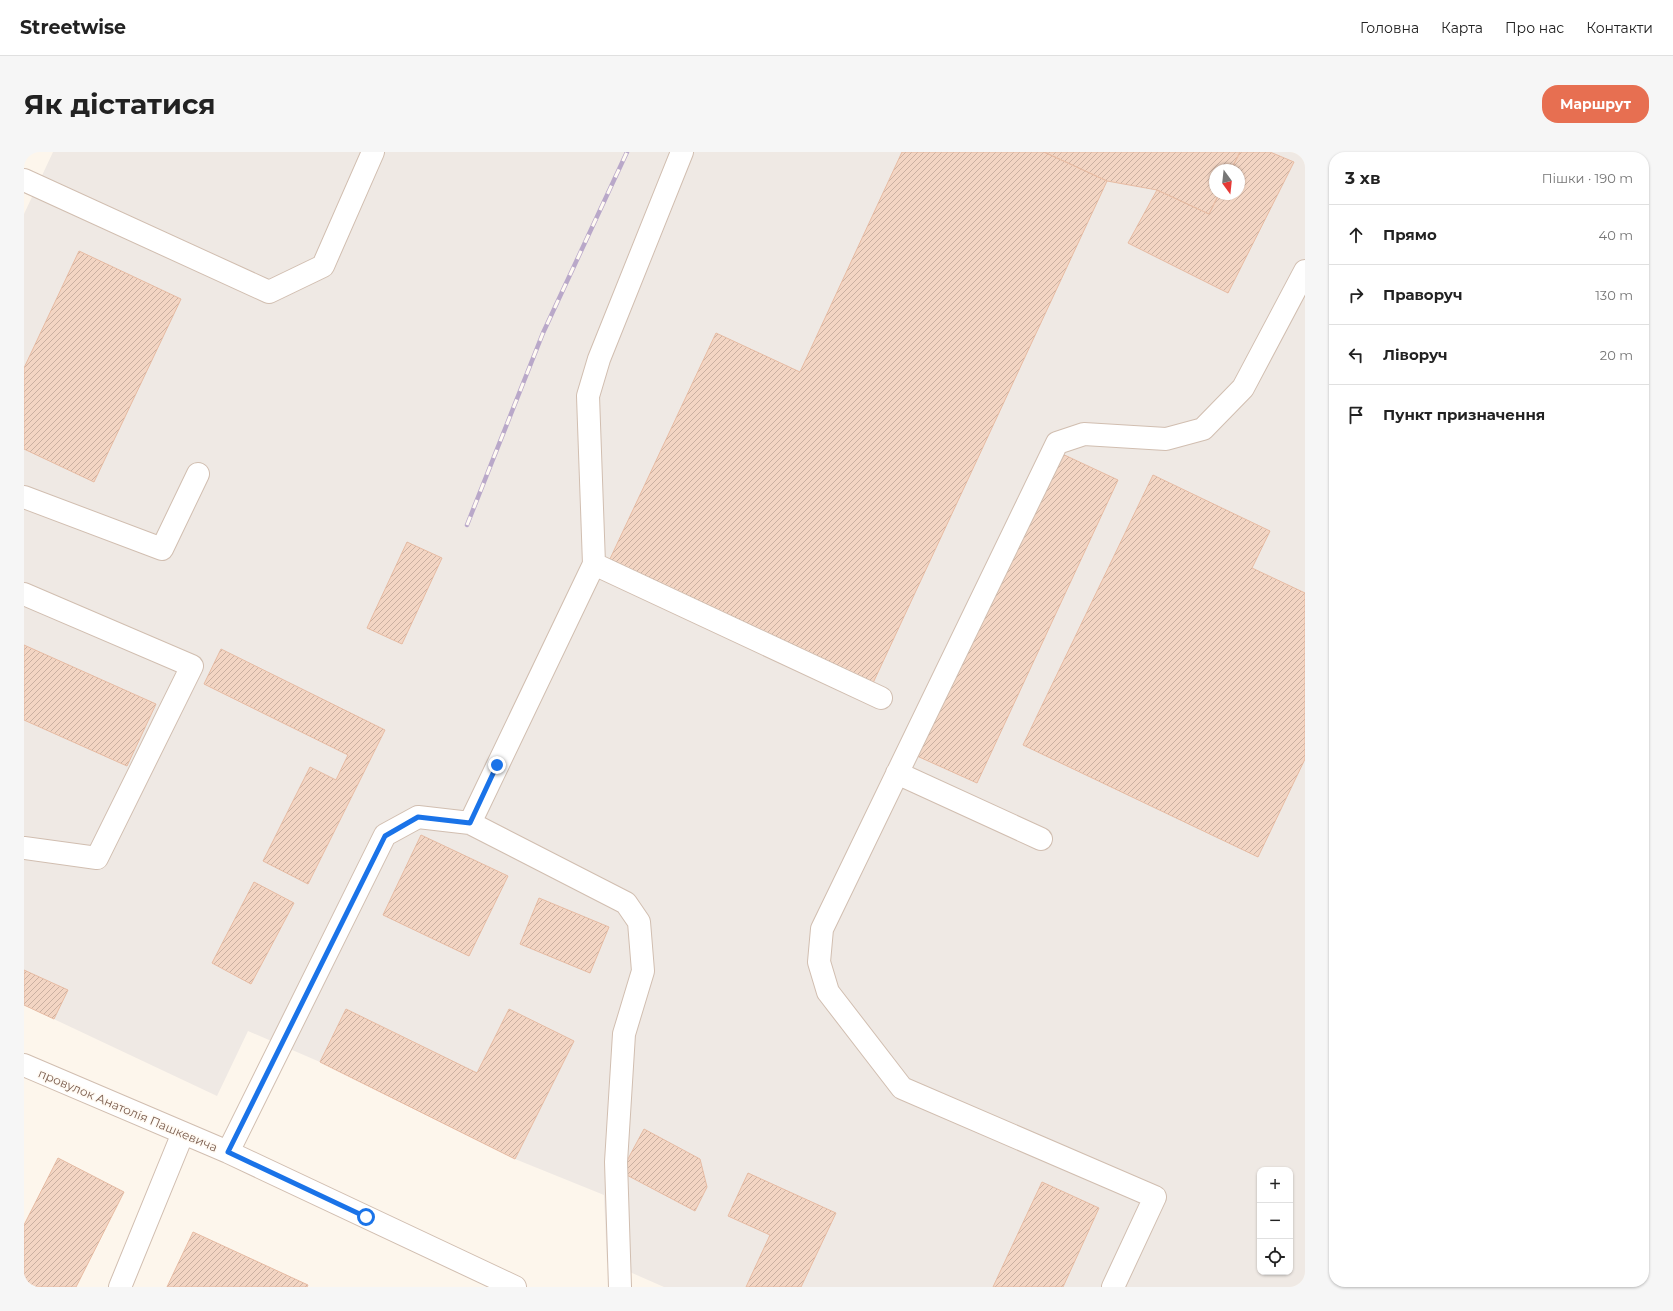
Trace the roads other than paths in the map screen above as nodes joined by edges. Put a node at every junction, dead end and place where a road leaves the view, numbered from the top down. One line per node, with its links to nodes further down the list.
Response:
1 (373, 152): 3 (street)
2 (682, 152): 7 (street)
3 (24, 180)
4 (1305, 271): 10 (street)
5 (198, 474): 6 (street)
6 (24, 497)
7 (594, 564): 9 (street); 11 (street)
8 (24, 594): 13 (street)
9 (881, 698)
10 (897, 773): 12 (street); 20 (street)
11 (470, 823): 16 (street); 19 (street)
12 (1042, 839)
13 (24, 848)
14 (24, 1065): 15 (street, провулок Анатолія Пашкевича)
15 (183, 1133): 16 (street, провулок Анатолія Пашкевича); 17 (street)
16 (228, 1152): 18 (street, провулок Анатолія Пашкевича)
17 (120, 1287)
18 (515, 1287)
19 (620, 1287)
20 (1113, 1287)

